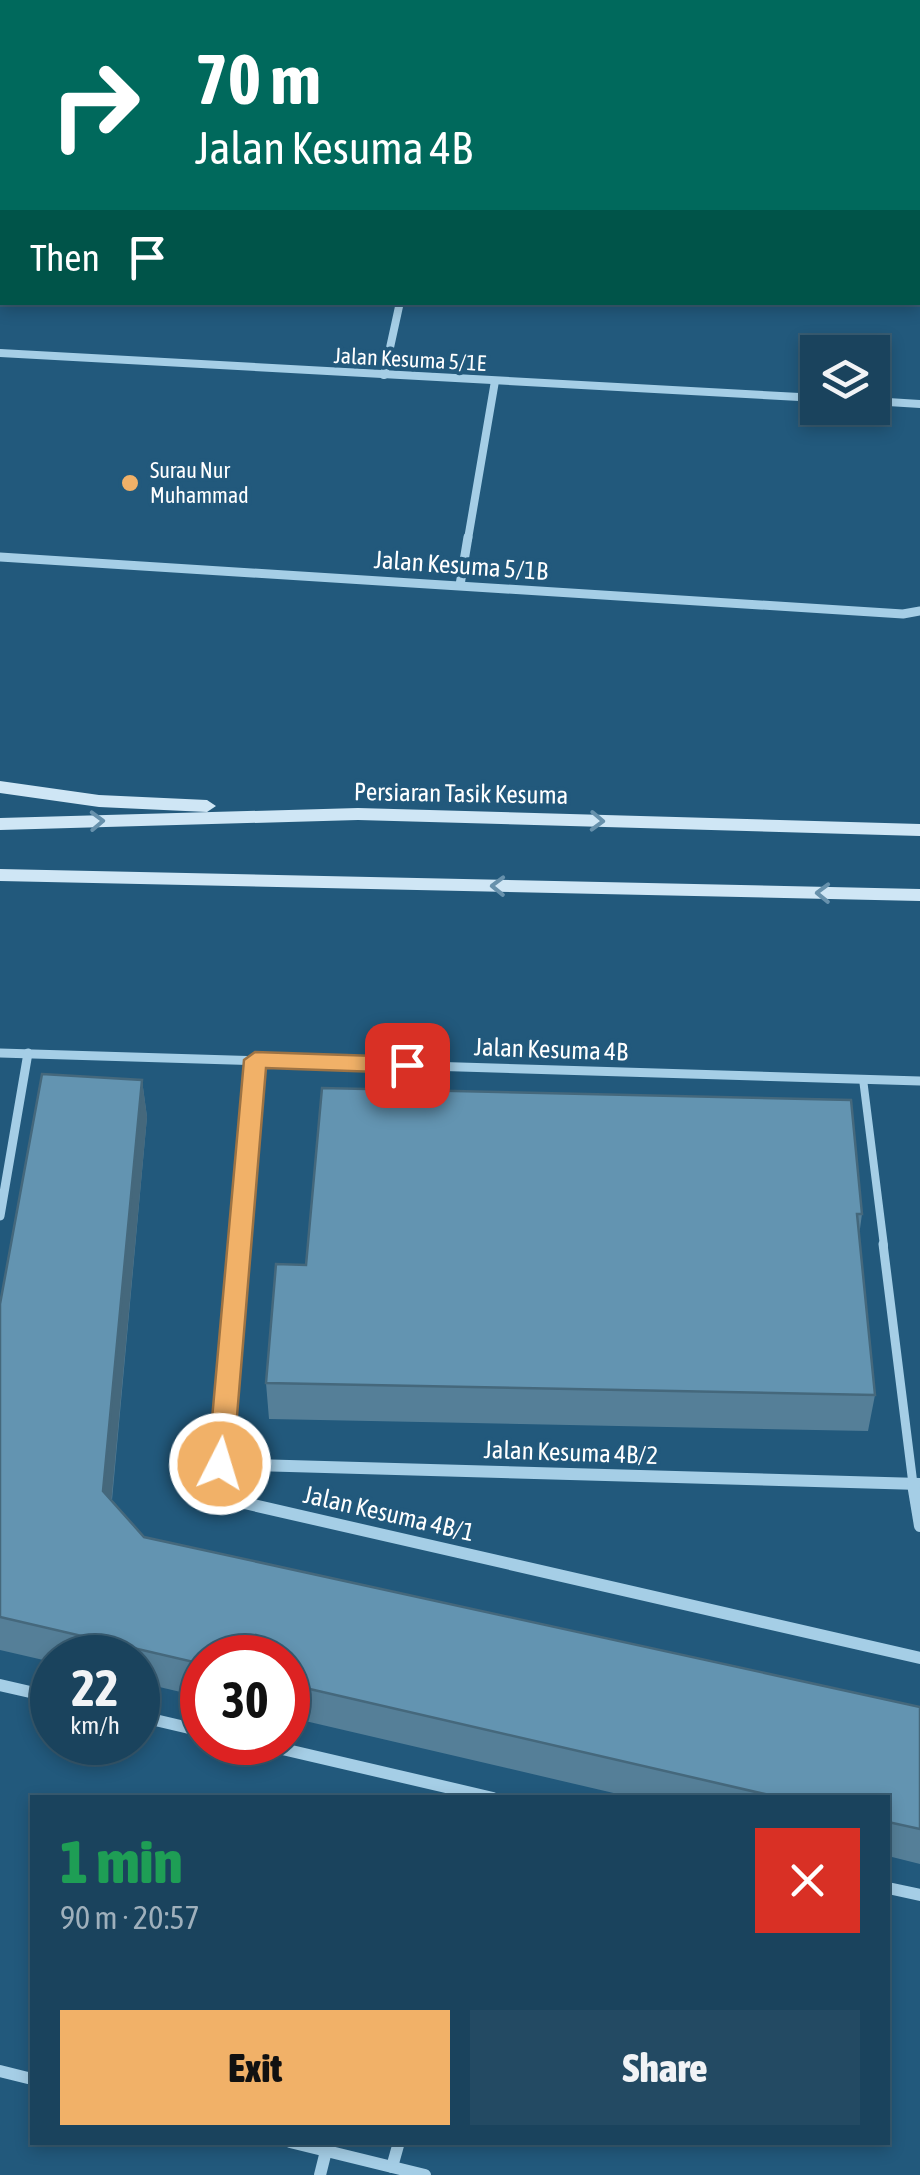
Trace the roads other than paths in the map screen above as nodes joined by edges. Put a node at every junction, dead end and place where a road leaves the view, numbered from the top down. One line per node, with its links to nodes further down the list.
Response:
1 (399, 305): 3 (street)
2 (0, 354): 3 (street, Jalan Kesuma 5/1E)
3 (384, 375): 4 (street, Jalan Kesuma 5/1E)
4 (495, 381): 5 (street, Jalan Kesuma 5/1E); 9 (street)
5 (800, 397)
6 (890, 403): 7 (street)
7 (920, 404)
8 (0, 557): 9 (street, Jalan Kesuma 5/1B)
9 (460, 585): 10 (street, Jalan Kesuma 5/1B)
10 (920, 611)
11 (0, 787): 12 (street)
12 (358, 814): 13 (street, Persiaran Tasik Kesuma, one-way to 12); 14 (street, Persiaran Tasik Kesuma, one-way to 14)
13 (0, 824)
14 (920, 830)
15 (0, 875): 16 (street, one-way to 15)
16 (920, 895)
17 (0, 1052): 18 (street, Jalan Kesuma 4B)
18 (28, 1054): 19 (street, Jalan Kesuma 4B); 22 (street)
19 (255, 1060): 20 (street, Jalan Kesuma 4B); 23 (street, Jalan Kesuma 4B/1)
20 (862, 1079): 21 (street, Jalan Kesuma 4B); 24 (lane)
21 (920, 1080)
22 (0, 1216)
23 (220, 1464): 24 (street, Jalan Kesuma 4B/2); 26 (street, Jalan Kesuma 4B/1)
24 (916, 1484): 25 (street)
25 (920, 1526)
26 (920, 1658)
27 (0, 1685): 28 (street)
28 (30, 1692)
29 (310, 1755): 30 (street)
30 (481, 1795)
31 (890, 1888): 32 (street)
32 (920, 1895)
33 (0, 2071): 34 (street)
34 (30, 2078)
35 (302, 2145): 37 (street)
36 (398, 2145): 38 (street)
37 (326, 2151): 38 (street); 39 (street)
38 (392, 2167): 40 (street)
39 (320, 2175)
40 (425, 2175)

